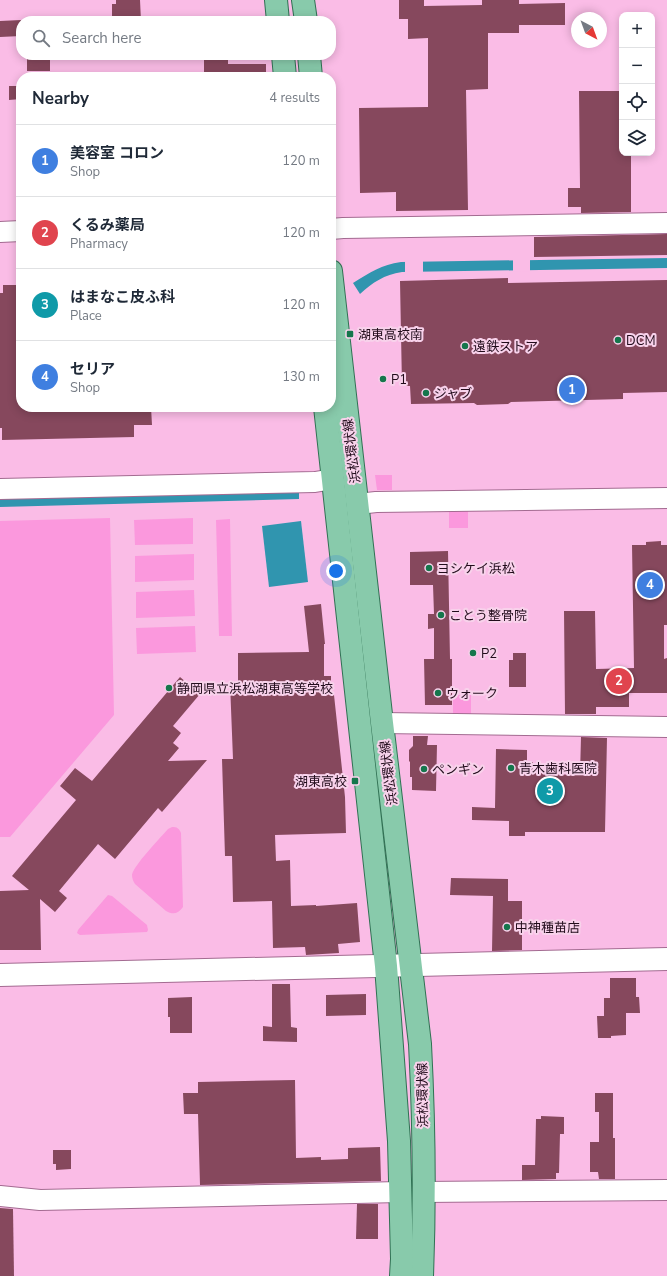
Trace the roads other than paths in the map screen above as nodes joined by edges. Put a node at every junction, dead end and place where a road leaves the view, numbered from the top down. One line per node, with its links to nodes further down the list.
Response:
1 (276, 0): 3 (main road)
2 (303, 0): 4 (main road)
3 (278, 16)
4 (305, 16)
5 (283, 60): 7 (main road)
6 (309, 60): 8 (main road)
7 (284, 72)
8 (311, 72)
9 (667, 223): 10 (street)
10 (336, 229)
11 (16, 231): 12 (street)
12 (0, 232)
13 (336, 313): 18 (main road, 浜松環状線)
14 (326, 412): 15 (main road, 浜松環状線)
15 (333, 479): 16 (street); 23 (main road, 浜松環状線)
16 (0, 490)
17 (667, 498): 18 (street)
18 (358, 504): 19 (main road, 浜松環状線)
19 (382, 723): 20 (street); 22 (main road, 浜松環状線)
20 (667, 727)
21 (667, 960): 22 (street)
22 (411, 965): 23 (street); 27 (main road, 浜松環状線)
23 (386, 966): 24 (street); 26 (main road, 浜松環状線)
24 (0, 975)
25 (667, 1190): 27 (street)
26 (400, 1192): 28 (street); 29 (main road, 浜松環状線)
27 (423, 1192): 30 (main road, 浜松環状線)
28 (0, 1196)
29 (401, 1276)
30 (422, 1276)

